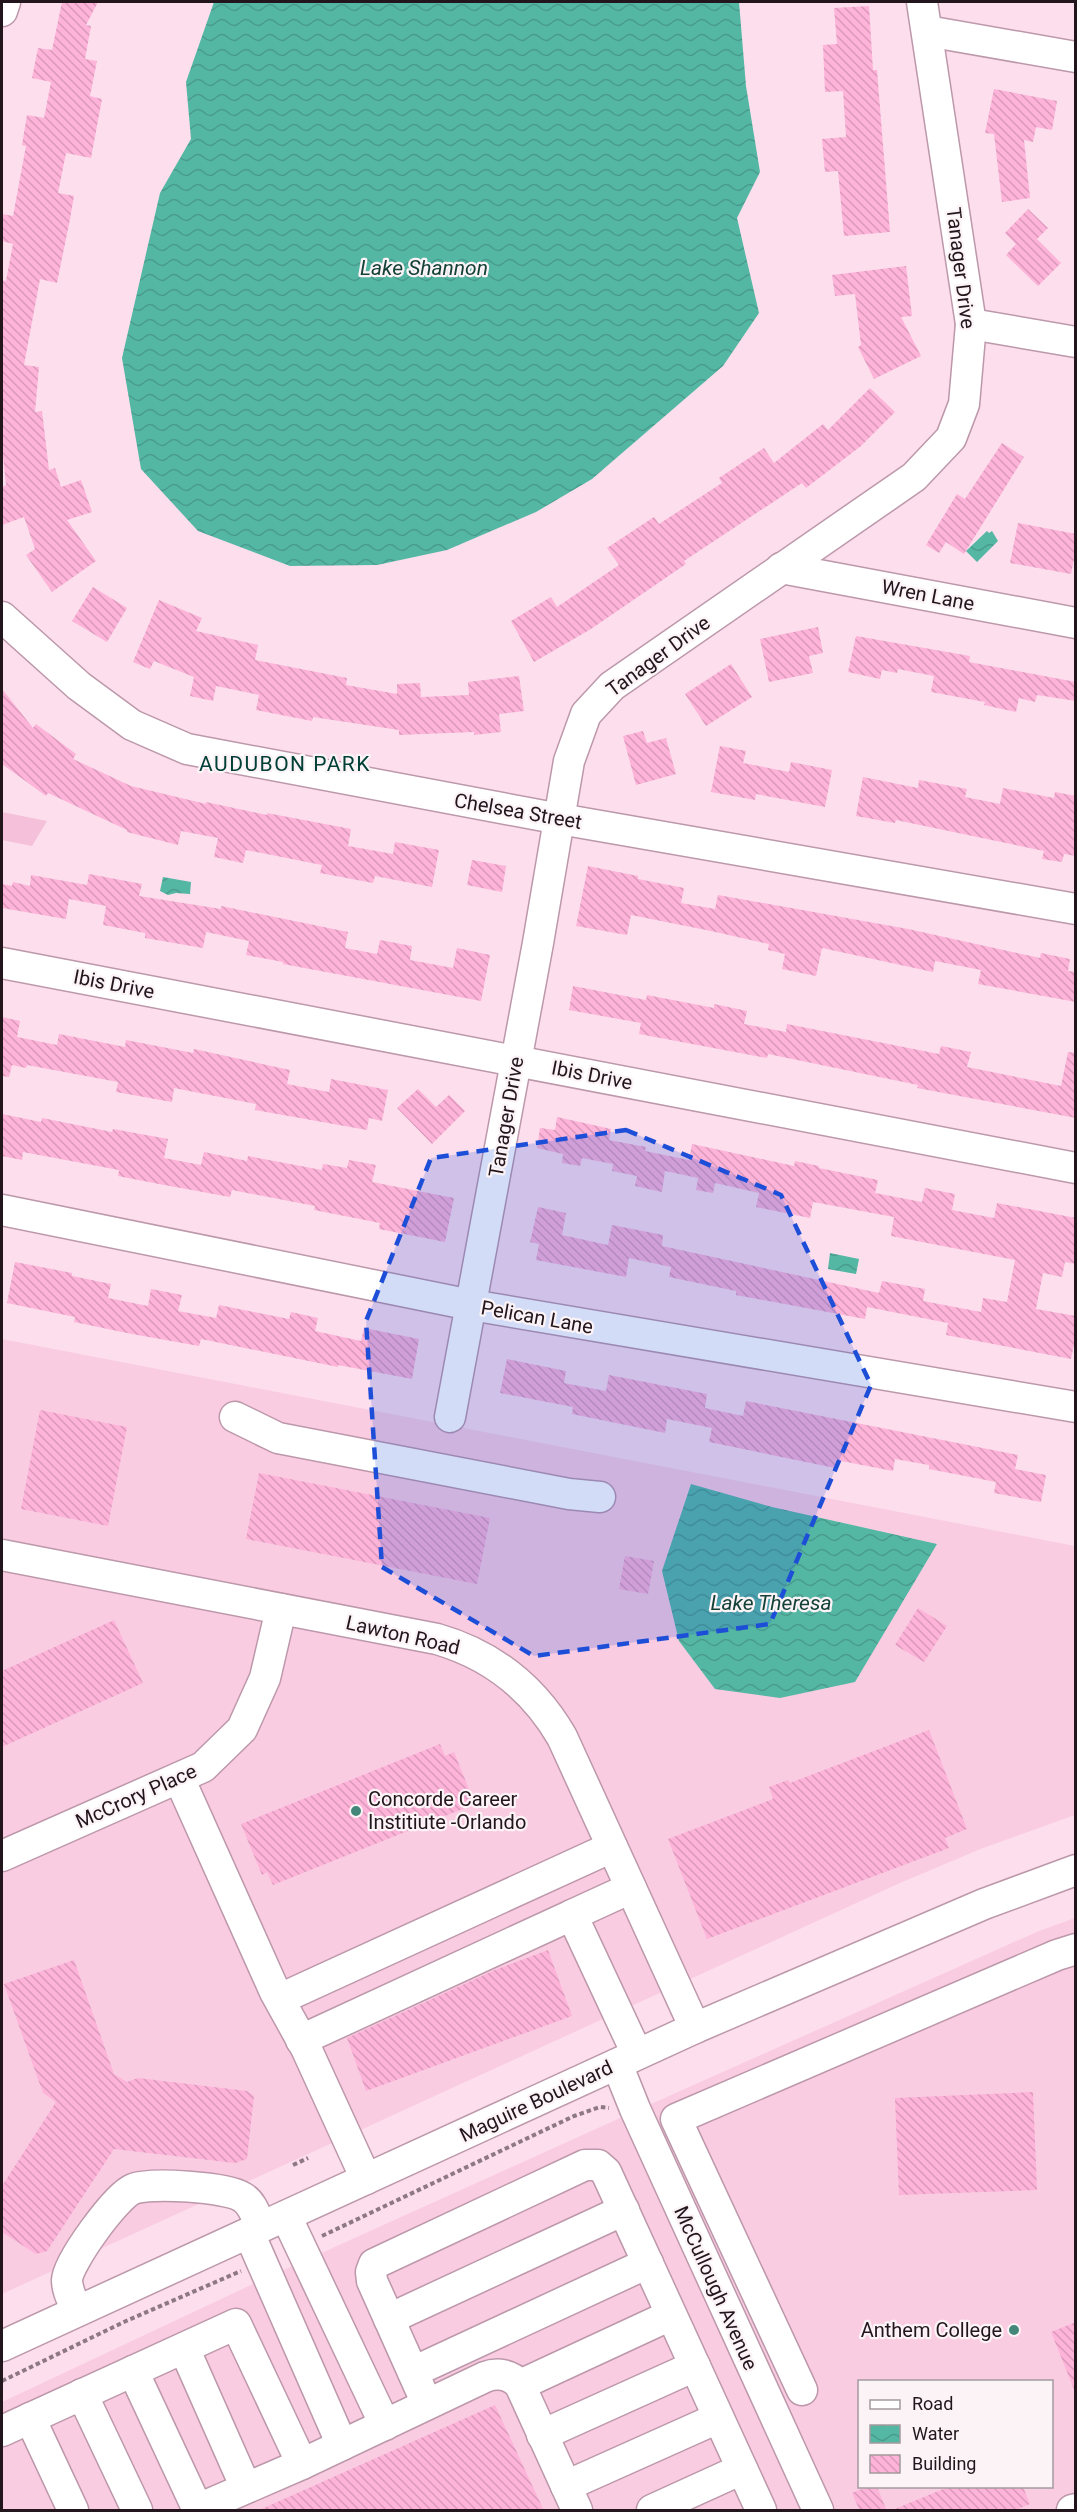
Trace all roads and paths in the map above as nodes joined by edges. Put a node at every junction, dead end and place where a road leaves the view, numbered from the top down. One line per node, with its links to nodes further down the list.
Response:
1 (5, 2): 3 (street)
2 (922, 2): 4 (street, Tanager Drive)
3 (2, 11)
4 (927, 31): 5 (street); 6 (street, Tanager Drive)
5 (1076, 57)
6 (971, 324): 7 (street); 8 (street, Tanager Drive)
7 (1076, 342)
8 (781, 568): 10 (street, Wren Lane); 11 (street, Tanager Drive)
9 (2, 617): 11 (street, Chelsea Street)
10 (1076, 623)
11 (560, 819): 12 (street, Chelsea Street); 14 (street, Tanager Drive)
12 (1076, 909)
13 (2, 963): 14 (street, Ibis Drive)
14 (516, 1060): 15 (street, Ibis Drive); 17 (street, Tanager Drive)
15 (1076, 1168)
16 (2, 1210): 17 (street, Pelican Lane)
17 (471, 1305): 18 (street, Pelican Lane); 20 (street, Tanager Drive)
18 (1076, 1407)
19 (235, 1417): 21 (street)
20 (450, 1417)
21 (600, 1497)
22 (2, 1555): 23 (street, Lawton Road)
23 (281, 1608): 24 (street, McCrory Place); 25 (street, Lawton Road)
24 (179, 1778): 26 (street, McCrory Place); 31 (street)
25 (612, 1847): 28 (street, Lawton Road); 31 (street)
26 (2, 1856)
27 (1076, 1870): 32 (street, Maguire Boulevard)
28 (631, 1888): 29 (street); 32 (street, Lawton Road)
29 (573, 1915): 33 (street); 34 (street, McCullough Avenue)
30 (1076, 1949): 50 (street)
31 (280, 1998): 33 (street)
32 (695, 2028): 34 (street, Maguire Boulevard)
33 (300, 2040): 37 (street)
34 (627, 2059): 37 (street, Maguire Boulevard); 68 (street, McCullough Avenue)
35 (308, 2158): 36 (path)
36 (293, 2165)
37 (366, 2179): 39 (street, Maguire Boulevard)
38 (624, 2210): 40 (street); 43 (street); 43 (street)
39 (265, 2225): 41 (street, Maguire Boulevard); 41 (street); 55 (street); 58 (street)
40 (648, 2262): 42 (street); 48 (street)
41 (77, 2311): 44 (street, Maguire Boulevard)
42 (671, 2314): 46 (street); 49 (street)
43 (389, 2319): 48 (street)
44 (2, 2346)
45 (184, 2348): 47 (street); 59 (street); 61 (street)
46 (695, 2366): 54 (street); 57 (street)
47 (133, 2371): 51 (street); 63 (street)
48 (412, 2372): 52 (street)
49 (520, 2385): 52 (street); 57 (street)
50 (802, 2390)
51 (82, 2394): 53 (street); 65 (street)
52 (427, 2404): 55 (street)
53 (30, 2418): 56 (street); 64 (street)
54 (718, 2418): 60 (street); 62 (street)
55 (385, 2425): 58 (street)
56 (2, 2431)
57 (542, 2435): 62 (street)
58 (342, 2445): 59 (street)
59 (302, 2464): 61 (street)
60 (742, 2469): 66 (street); 67 (street)
61 (246, 2488): 63 (street)
62 (571, 2499)
63 (197, 2510)
64 (74, 2511)
65 (137, 2511)
66 (652, 2511)
67 (761, 2511)
68 (818, 2511)

